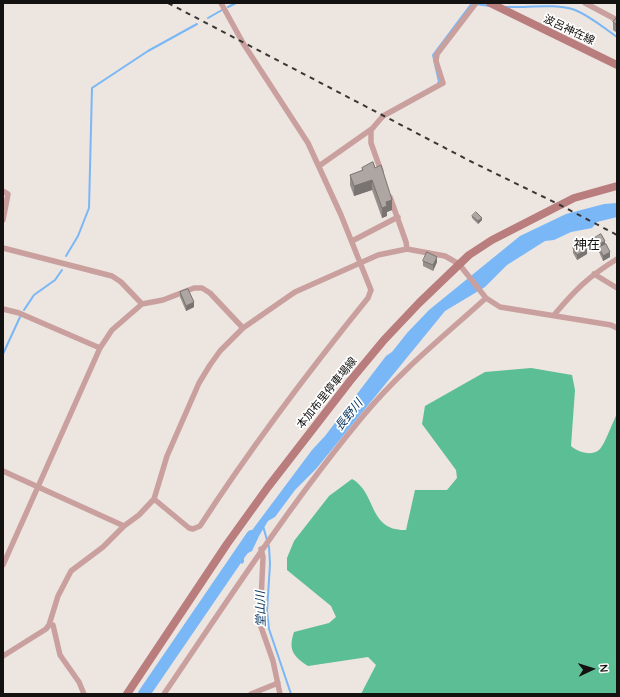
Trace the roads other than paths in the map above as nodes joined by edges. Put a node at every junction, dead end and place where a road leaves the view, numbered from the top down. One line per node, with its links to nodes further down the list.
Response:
1 (221, 3): 8 (street)
2 (586, 3): 5 (street)
3 (475, 4): 7 (street)
4 (495, 6): 6 (main road, 波呂神在線)
5 (617, 20)
6 (617, 65)
7 (373, 128): 8 (street); 9 (street)
8 (319, 166): 15 (street)
9 (383, 175)
10 (617, 186): 20 (main road, 本加布里停車場線)
11 (387, 188): 13 (street)
12 (3, 191): 14 (street)
13 (398, 217): 15 (street); 17 (street)
14 (3, 220)
15 (352, 240): 19 (street)
16 (3, 248): 24 (street)
17 (407, 250): 19 (street); 20 (street)
18 (617, 259): 21 (street)
19 (362, 263): 27 (street); 32 (street)
20 (459, 264): 23 (street); 40 (main road, 本加布里停車場線)
21 (594, 274): 22 (street); 26 (street)
22 (617, 288)
23 (486, 298): 26 (street); 34 (street)
24 (142, 304): 27 (street); 29 (street)
25 (3, 309): 29 (street)
26 (554, 315): 28 (street)
27 (243, 328): 32 (street)
28 (617, 328)
29 (100, 348): 31 (street)
30 (3, 471): 31 (street)
31 (38, 487): 33 (street); 35 (street)
32 (154, 499): 33 (street)
33 (124, 526): 36 (street)
34 (261, 549): 38 (street); 41 (street)
35 (3, 565)
36 (49, 625): 37 (street); 39 (street)
37 (3, 656)
38 (278, 683): 42 (street); 43 (street)
39 (84, 694)
40 (127, 694)
41 (164, 694)
42 (251, 694)
43 (280, 694)

